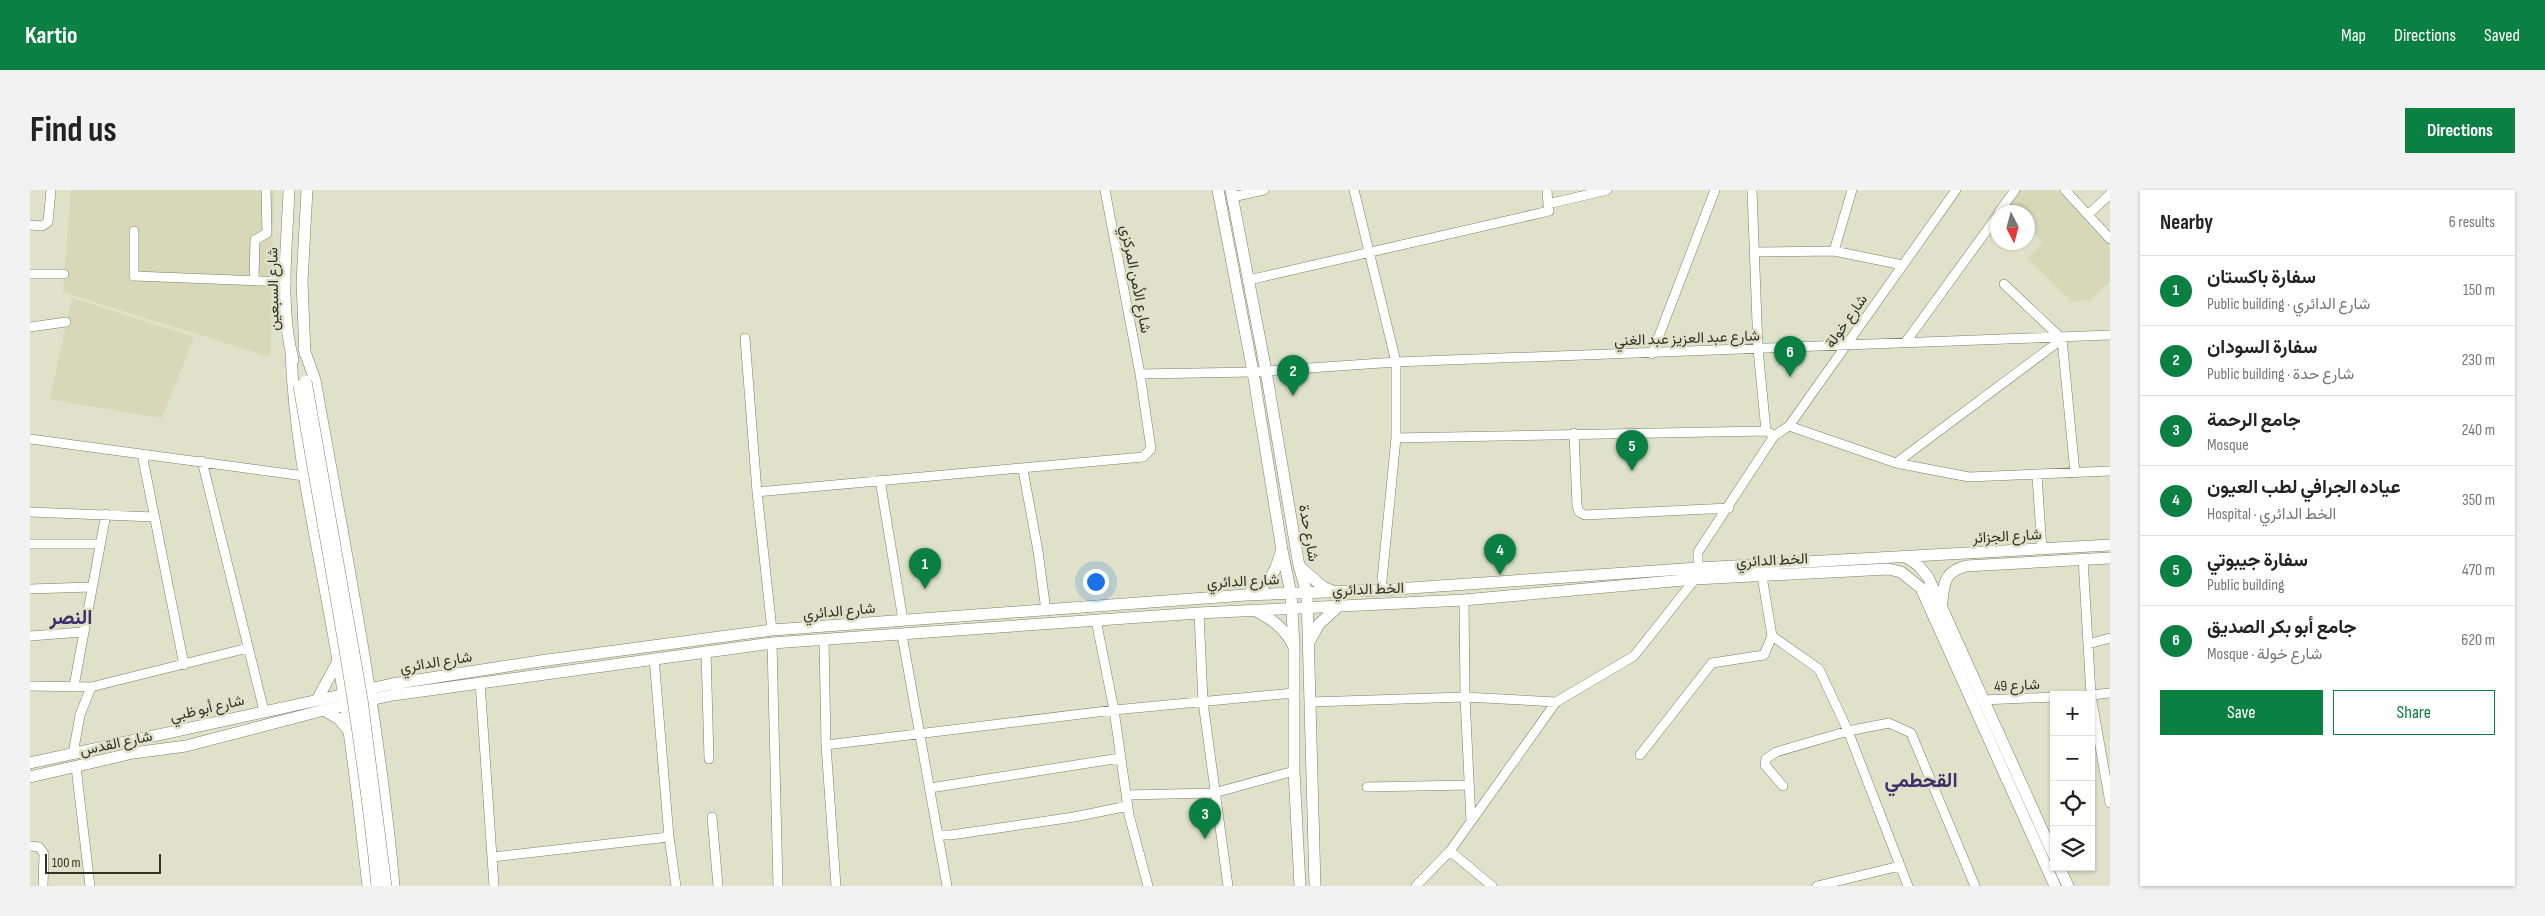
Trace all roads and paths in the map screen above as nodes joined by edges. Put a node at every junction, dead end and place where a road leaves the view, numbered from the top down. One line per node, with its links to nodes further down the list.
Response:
1 (51, 190): 22 (street)
2 (266, 190): 33 (street)
3 (289, 190): 34 (main road, شارع السبعين)
4 (307, 190): 43 (main road, شارع السبعين)
5 (1105, 190): 50 (street, شارع الأمن المركزي)
6 (1218, 190): 49 (main road, شارع حدة)
7 (1264, 190): 17 (street)
8 (1354, 190): 28 (street)
9 (1547, 190): 19 (street)
10 (1607, 190): 19 (street)
11 (1714, 190): 46 (street)
12 (1752, 190): 27 (street)
13 (1852, 190): 26 (street)
14 (1956, 190): 29 (street, شارع خولة)
15 (2016, 190): 20 (street)
16 (2065, 190): 21 (street)
17 (1232, 194): 32 (main road, شارع حدة)
18 (2110, 194): 21 (street)
19 (1548, 204): 28 (street)
20 (2005, 205)
21 (2088, 215): 25 (street)
22 (30, 224)
23 (1990, 225): 41 (street)
24 (134, 230): 33 (street)
25 (2110, 240)
26 (1834, 251): 27 (street); 29 (street)
27 (1755, 252): 44 (street)
28 (1371, 253): 32 (street); 47 (street)
29 (1903, 265): 42 (street, شارع خولة)
30 (30, 274): 31 (street)
31 (64, 274)
32 (1249, 280): 48 (main road, شارع حدة)
33 (254, 281): 34 (street)
34 (286, 282): 45 (main road, شارع السبعين)
35 (2004, 284): 40 (street)
36 (66, 322): 37 (street)
37 (30, 327)
38 (2110, 335): 40 (street, شارع عبد العزيز عبد الغني)
39 (745, 338): 67 (street)
40 (2062, 339): 41 (street, شارع عبد العزيز عبد الغني); 60 (street); 63 (street)
41 (1905, 343): 42 (street, شارع عبد العزيز عبد الغني)
42 (1846, 345): 44 (street, شارع عبد العزيز عبد الغني); 52 (street, شارع خولة)
43 (304, 349): 51 (main road, شارع السبعين); 109 (main road)
44 (1758, 349): 46 (street, شارع عبد العزيز عبد الغني); 53 (street)
45 (291, 353): 51 (main road, شارع السبعين); 64 (main road)
46 (1652, 354): 47 (street, شارع عبد العزيز عبد الغني)
47 (1396, 362): 48 (street, شارع عبد العزيز عبد الغني); 56 (street)
48 (1266, 371): 49 (street, شارع عبد العزيز عبد الغني); 80 (main road, شارع حدة)
49 (1253, 372): 50 (street, شارع عبد العزيز عبد الغني); 75 (main road, شارع حدة)
50 (1140, 374): 61 (street, شارع الأمن المركزي)
51 (303, 383): 186 (main road, bridge); 187 (main road, bridge)
52 (1789, 426): 55 (street, شارع خولة); 60 (street)
53 (1766, 431): 54 (street); 55 (street)
54 (1574, 433): 56 (street); 68 (street)
55 (1774, 436): 68 (street, شارع خولة)
56 (1396, 438): 85 (street)
57 (30, 439): 58 (street)
58 (142, 454): 59 (street); 71 (street)
59 (202, 461): 64 (street); 112 (street)
60 (1896, 464): 65 (street)
61 (1023, 470): 66 (street); 96 (street)
62 (2110, 471): 63 (street)
63 (2075, 473): 65 (street)
64 (304, 476): 114 (main road)
65 (2036, 476): 76 (street)
66 (880, 480): 67 (street); 98 (street)
67 (757, 492): 100 (street)
68 (1729, 508): 82 (street, شارع خولة)
69 (30, 512): 70 (street)
70 (106, 514): 71 (street); 73 (street)
71 (154, 517): 118 (street)
72 (30, 544): 73 (street)
73 (100, 544): 83 (street)
74 (2110, 545): 76 (main road, شارع الجزائر)
75 (1282, 550): 88 (main road, شارع حدة); 89 (main road)
76 (2042, 550): 77 (main road, شارع الجزائر)
77 (1906, 557): 81 (main road, الخط الدائري); 93 (main road, الخط الدائري)
78 (2110, 558): 79 (main road, شارع الجزائر)
79 (2083, 559): 93 (main road, شارع الجزائر); 110 (street)
80 (1299, 566): 86 (main road); 87 (main road, شارع حدة)
81 (1761, 570): 82 (main road, الخط الدائري); 104 (street); 157 (main road, الخط الدائري)
82 (1696, 574): 85 (main road, الخط الدائري); 90 (main road, الخط الدائري); 139 (street)
83 (91, 587): 84 (street); 101 (street)
84 (30, 590)
85 (1381, 590): 86 (main road, الخط الدائري)
86 (1333, 591): 87 (main road, الخط الدائري)
87 (1307, 593): 88 (main road, الخط الدائري); 92 (main road, شارع حدة)
88 (1291, 594): 89 (main road, شارع الدائري); 94 (main road, شارع حدة)
89 (1246, 595): 96 (main road, شارع الدائري)
90 (1464, 600): 91 (main road, الخط الدائري); 132 (street)
91 (1340, 606): 92 (main road, الخط الدائري); 108 (main road)
92 (1308, 607): 94 (main road, الخط الدائري); 108 (main road, شارع حدة)
93 (1941, 607): 136 (main road, الخط الدائري)
94 (1292, 608): 95 (main road, شارع الدائري); 111 (main road, شارع حدة)
95 (1254, 610): 97 (main road, شارع الدائري); 111 (main road)
96 (1046, 611): 98 (main road, شارع الدائري)
97 (1199, 613): 99 (main road, شارع الدائري); 137 (street)
98 (903, 620): 100 (main road, شارع الدائري)
99 (1096, 620): 102 (main road, شارع الدائري); 141 (street)
100 (772, 630): 107 (main road); 116 (main road, شارع الدائري)
101 (82, 632): 103 (street); 124 (street)
102 (902, 634): 106 (main road, شارع الدائري); 149 (street)
103 (30, 636)
104 (1772, 636): 146 (street); 154 (street)
105 (2110, 638): 110 (street)
106 (824, 641): 107 (main road, شارع الدائري); 151 (street)
107 (772, 643): 113 (main road, شارع الدائري); 192 (street)
108 (1308, 643): 138 (main road, شارع حدة)
109 (362, 644): 114 (main road); 120 (main road)
110 (2088, 644): 127 (street)
111 (1294, 646): 128 (main road, شارع حدة)
112 (248, 648): 118 (street); 142 (street)
113 (706, 652): 115 (main road, شارع الدائري); 158 (street)
114 (337, 655): 134 (main road); 135 (main road)
115 (654, 658): 119 (main road, شارع الدائري); 175 (street)
116 (555, 659): 117 (main road, شارع الدائري); 119 (main road)
117 (540, 661): 121 (main road); 126 (main road, شارع الدائري)
118 (184, 665): 125 (street)
119 (554, 673): 121 (main road, شارع الدائري)
120 (367, 674): 126 (main road); 130 (main road)
121 (540, 675): 122 (main road, شارع الدائري)
122 (480, 682): 126 (main road, شارع الدائري); 179 (street)
123 (30, 686): 124 (street)
124 (74, 686): 125 (street)
125 (91, 687): 153 (street)
126 (392, 690): 130 (main road, شارع أبو ظبي); 144 (main road)
127 (2091, 691)
128 (1294, 693): 137 (street); 162 (main road, شارع حدة)
129 (2110, 694): 131 (street)
130 (370, 695): 135 (main road, شارع أبو ظبي); 144 (main road)
131 (2095, 695)
132 (1465, 697): 138 (street); 139 (street); 164 (street)
133 (2050, 697): 136 (street, شارع 49)
134 (317, 700): 135 (main road, شارع أبو ظبي); 142 (main road, شارع أبو ظبي)
135 (344, 700): 140 (main road, شارع أبو ظبي); 147 (main road)
136 (1982, 700): 157 (main road, الخط الدائري)
137 (1203, 702): 141 (street); 168 (street)
138 (1310, 702): 198 (main road, شارع حدة)
139 (1556, 702): 173 (street)
140 (324, 710): 147 (main road); 150 (main road, شارع القدس)
141 (1114, 710): 149 (street); 156 (street)
142 (264, 711): 145 (main road, شارع أبو ظبي)
143 (2095, 718): 170 (street)
144 (374, 719): 155 (main road)
145 (189, 728): 148 (main road, شارع أبو ظبي); 150 (main road)
146 (1848, 731): 165 (street); 180 (street); 203 (street)
147 (350, 732): 159 (main road)
148 (164, 734): 152 (main road); 153 (main road, شارع أبو ظبي)
149 (920, 734): 151 (street); 167 (street)
150 (193, 743): 152 (main road, شارع القدس)
151 (826, 745): 193 (street)
152 (165, 748): 161 (main road, شارع القدس)
153 (73, 754): 160 (main road, شارع أبو ظبي)
154 (1640, 755)
155 (379, 756): 159 (main road); 188 (main road)
156 (1120, 758): 167 (street); 169 (street)
157 (2003, 759): 177 (main road, الخط الدائري); 204 (main road, الخط الدائري)
158 (709, 760)
159 (354, 761): 185 (main road)
160 (30, 763)
161 (76, 767): 163 (main road, شارع القدس); 184 (street)
162 (1294, 771): 168 (street); 197 (main road, شارع حدة)
163 (30, 777)
164 (1469, 785): 166 (street); 173 (street)
165 (1783, 786)
166 (1367, 787)
167 (930, 788): 174 (street)
168 (1214, 793): 169 (street); 196 (street)
169 (1127, 796): 171 (street)
170 (2110, 802)
171 (1128, 806): 174 (street); 195 (street)
172 (712, 817): 191 (street)
173 (1471, 821): 178 (street)
174 (940, 835): 194 (street)
175 (669, 837): 179 (street); 190 (street)
176 (30, 846): 183 (street)
177 (2050, 848)
178 (1450, 852): 199 (street); 200 (street)
179 (493, 857): 189 (street)
180 (1900, 866): 182 (street); 202 (street)
181 (2061, 871): 205 (main road)
182 (1836, 884): 201 (street)
183 (43, 886)
184 (90, 886)
185 (368, 886)
186 (377, 886)
187 (386, 886)
188 (394, 886)
189 (494, 886)
190 (676, 886)
191 (718, 886)
192 (778, 886)
193 (836, 886)
194 (947, 886)
195 (1148, 886)
196 (1228, 886)
197 (1300, 886)
198 (1315, 886)
199 (1416, 886)
200 (1492, 886)
201 (1817, 886)
202 (1908, 886)
203 (1975, 886)
204 (2055, 886)
205 (2068, 886)

